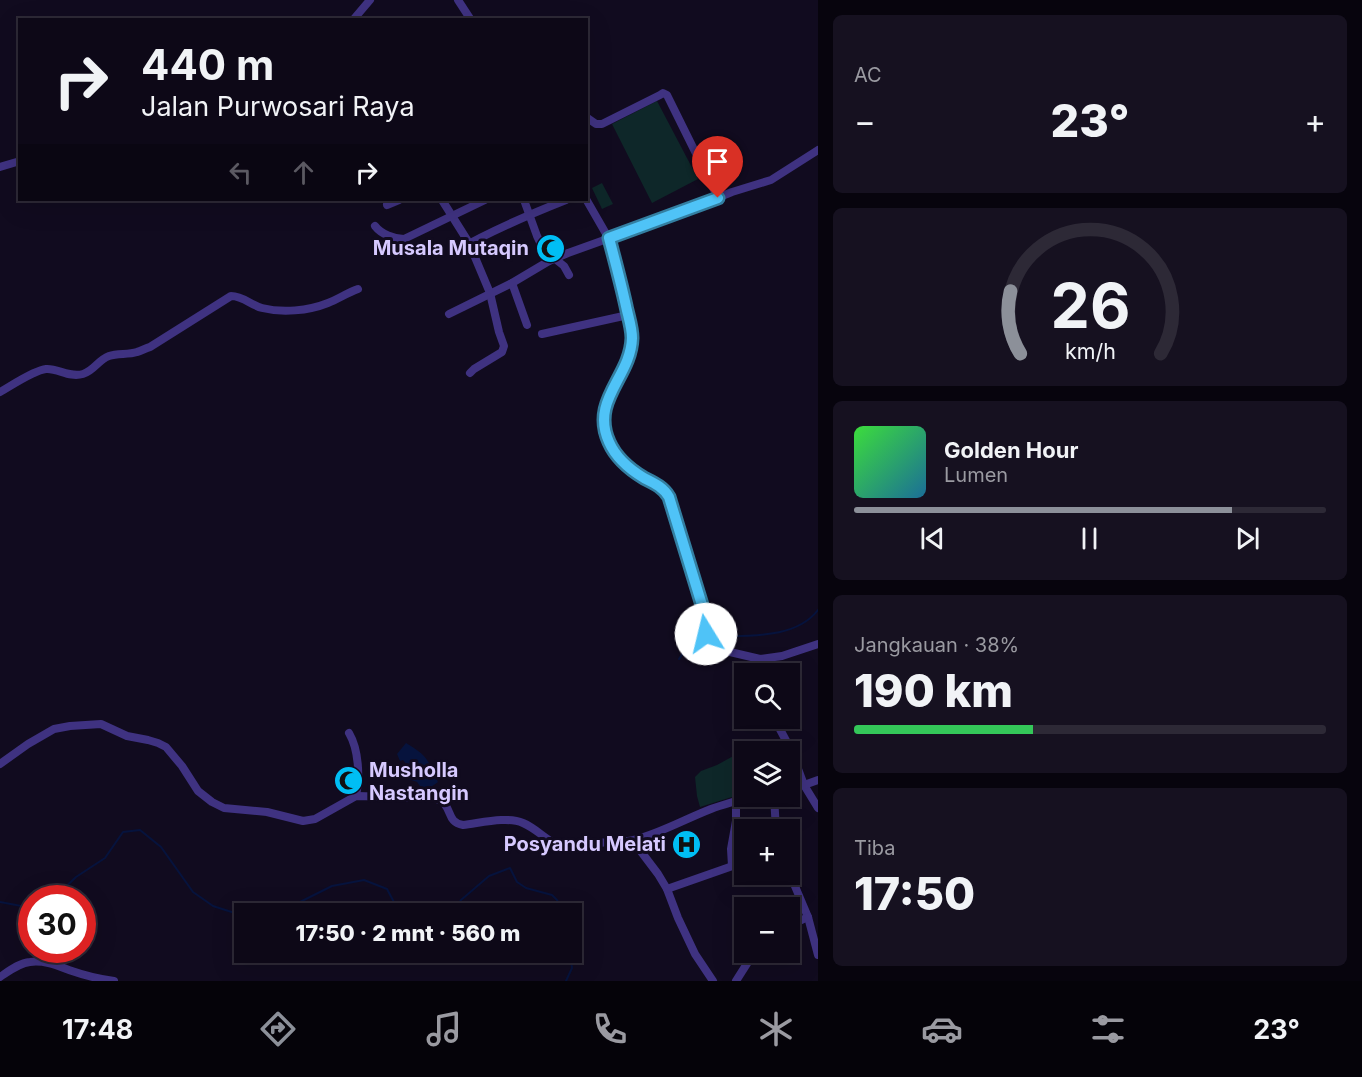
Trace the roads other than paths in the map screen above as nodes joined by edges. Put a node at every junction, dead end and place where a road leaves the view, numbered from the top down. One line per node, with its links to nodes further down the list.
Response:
1 (370, 0): 3 (street)
2 (458, 0): 4 (street)
3 (355, 18)
4 (470, 18)
5 (588, 118): 9 (street)
6 (818, 150): 9 (street)
7 (18, 162): 8 (street)
8 (0, 167)
9 (718, 198): 20 (street)
10 (397, 201): 16 (street)
11 (443, 201): 17 (street)
12 (482, 201): 17 (street)
13 (524, 201): 18 (street)
14 (564, 201): 18 (street)
15 (588, 201): 20 (street)
16 (387, 205)
17 (451, 215): 19 (street); 21 (street)
18 (529, 215): 21 (street); 23 (street)
19 (375, 226)
20 (609, 238): 23 (street); 29 (street)
21 (469, 243): 22 (street); 27 (street)
22 (454, 252)
23 (552, 260): 24 (street); 25 (street)
24 (569, 275)
25 (512, 283): 27 (street); 30 (street)
26 (358, 289): 33 (street)
27 (490, 293): 28 (street); 32 (street)
28 (449, 314)
29 (628, 315): 31 (street); 35 (street)
30 (527, 325)
31 (542, 334)
32 (470, 373)
33 (0, 392)
34 (818, 644): 35 (street)
35 (760, 659): 36 (street)
36 (760, 663)
37 (780, 729): 41 (street)
38 (349, 733): 43 (street)
39 (0, 764): 43 (street)
40 (818, 780): 41 (street)
41 (804, 785): 42 (street); 46 (street)
42 (800, 786)
43 (356, 796): 47 (street)
44 (734, 802): 47 (street)
45 (736, 807): 48 (street)
46 (818, 808)
47 (633, 841): 50 (street)
48 (732, 866): 50 (street)
49 (794, 885): 51 (street)
50 (667, 889): 59 (street)
51 (808, 917): 52 (street); 53 (street)
52 (800, 921)
53 (818, 955)
54 (26, 963): 57 (street)
55 (52, 963): 58 (street)
56 (747, 963): 60 (street)
57 (0, 977)
58 (114, 981)
59 (713, 981)
60 (736, 981)

